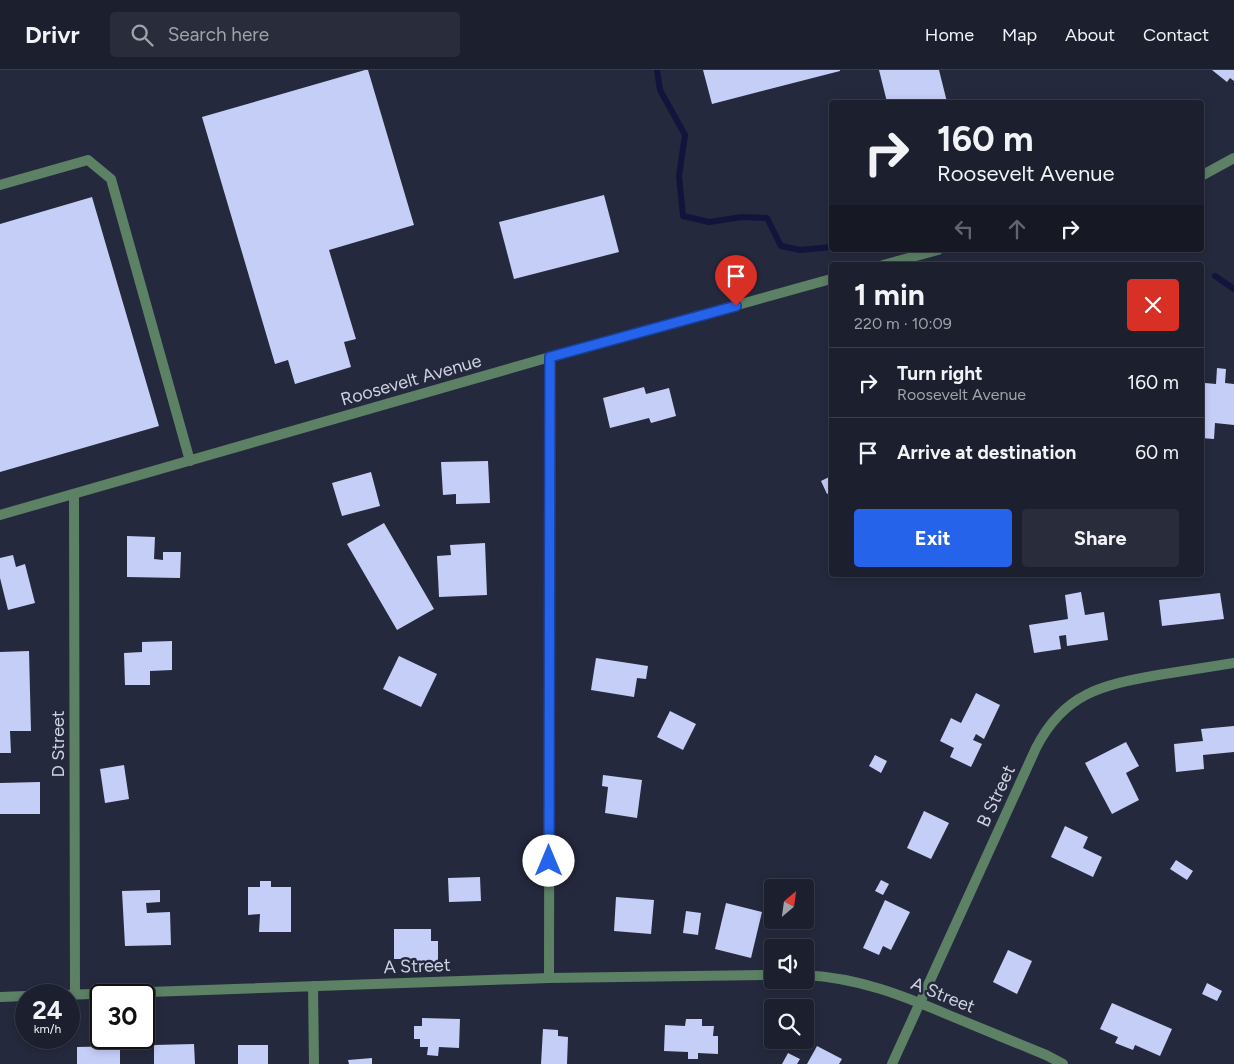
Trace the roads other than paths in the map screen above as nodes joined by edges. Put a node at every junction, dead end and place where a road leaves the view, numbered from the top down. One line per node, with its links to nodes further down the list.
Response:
1 (1234, 158): 2 (street)
2 (1204, 174)
3 (0, 185): 8 (street)
4 (931, 252): 5 (street)
5 (894, 262)
6 (829, 280): 7 (street, Roosevelt Avenue)
7 (550, 357): 8 (street, Roosevelt Avenue); 14 (street)
8 (190, 461): 9 (street, Roosevelt Avenue)
9 (74, 494): 10 (street, Roosevelt Avenue); 15 (street, D Street)
10 (0, 515)
11 (1234, 663): 20 (street, B Street)
12 (764, 975): 14 (street, A Street)
13 (814, 976): 20 (street, A Street)
14 (549, 978): 16 (street, A Street)
15 (75, 984)
16 (313, 986): 17 (street, A Street); 21 (street)
17 (80, 995)
18 (15, 996): 19 (street)
19 (0, 997)
20 (920, 1003): 22 (street, B Street); 23 (street, A Street)
21 (314, 1064)
22 (892, 1064)
23 (1063, 1064)

